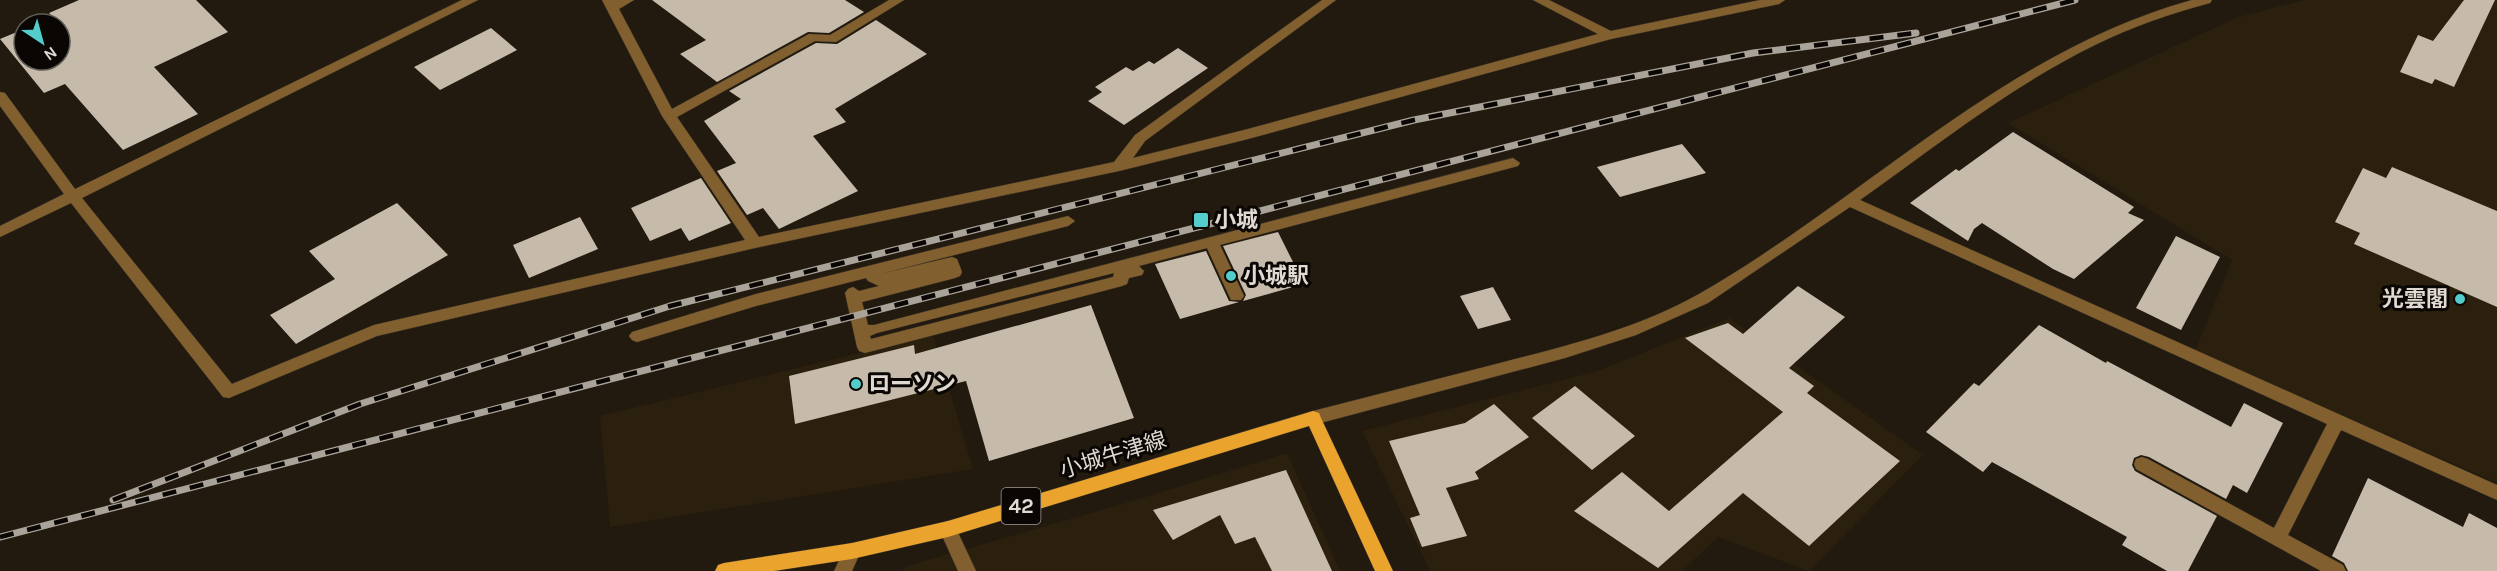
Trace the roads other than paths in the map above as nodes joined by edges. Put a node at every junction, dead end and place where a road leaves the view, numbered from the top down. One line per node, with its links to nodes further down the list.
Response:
1 (472, 0): 15 (street)
2 (628, 0): 8 (street)
3 (898, 0): 12 (street)
4 (1330, 0): 14 (street)
5 (1539, 0): 10 (street)
6 (1779, 0): 10 (street)
7 (2206, 0): 9 (street)
8 (610, 4): 12 (street)
9 (2172, 4): 16 (street)
10 (1610, 35): 14 (street)
11 (0, 96): 15 (street)
12 (669, 116): 19 (street)
13 (1513, 163): 20 (street)
14 (1119, 166): 19 (street)
15 (73, 196): 18 (street); 19 (street)
16 (1849, 201): 27 (street); 28 (street)
17 (1068, 221): 21 (street)
18 (0, 232)
19 (755, 243)
20 (1213, 246): 23 (street); 24 (street)
21 (872, 271): 22 (street); 22 (street)
22 (852, 289): 25 (street); 26 (street)
23 (1236, 296)
24 (1015, 300): 25 (street); 25 (street)
25 (871, 331)
26 (637, 336)
27 (1313, 418): 31 (main road, 小城牛津線 / 42); 37 (main road)
28 (2337, 421): 30 (street); 32 (street)
29 (2142, 464): 32 (street)
30 (2497, 493)
31 (948, 529): 33 (main road, 小城牛津線 / 42); 36 (street)
32 (2278, 538): 38 (street)
33 (852, 551): 34 (main road, 小城牛津線 / 42); 35 (street)
34 (724, 571)
35 (843, 571)
36 (966, 571)
37 (1384, 571)
38 (2337, 571)

